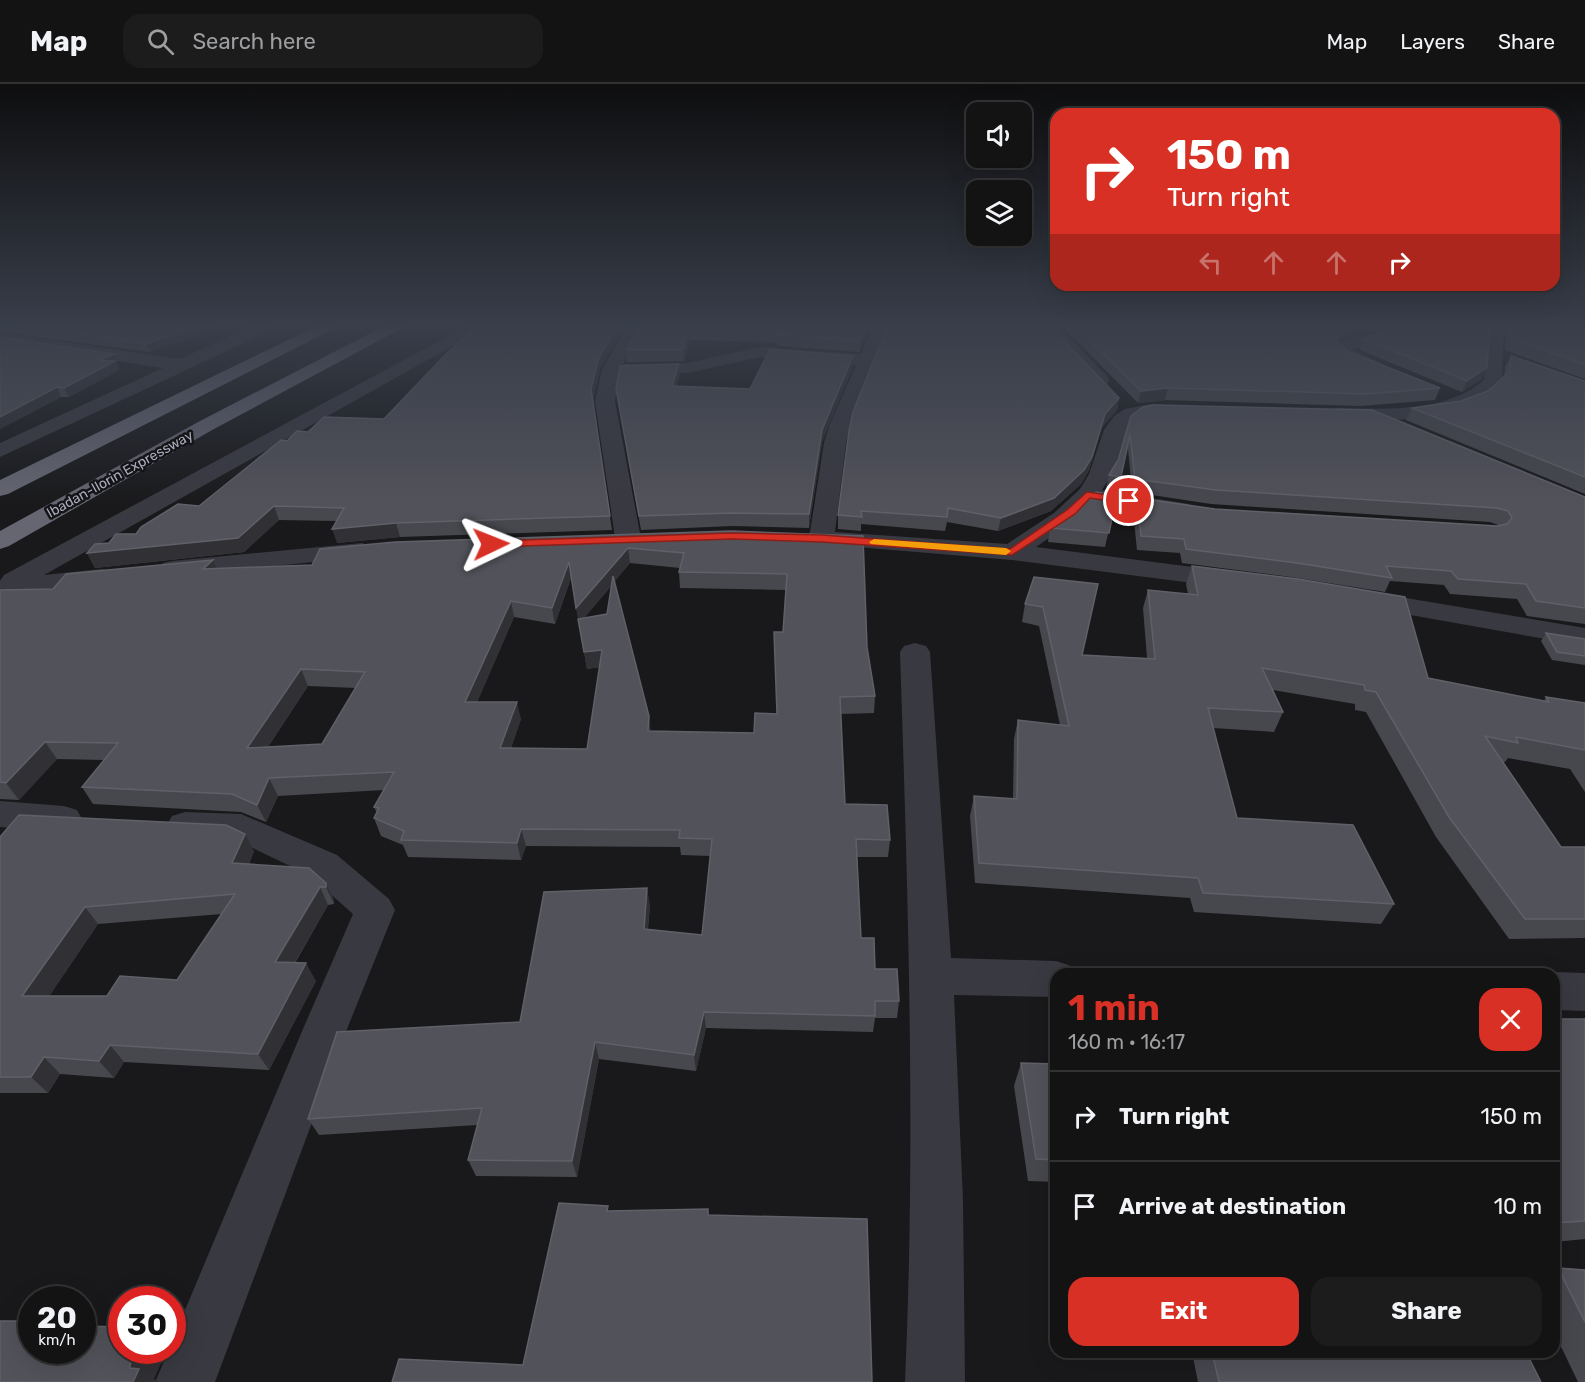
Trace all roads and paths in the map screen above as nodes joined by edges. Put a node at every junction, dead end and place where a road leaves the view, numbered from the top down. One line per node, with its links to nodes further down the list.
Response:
1 (137, 386): 16 (street)
2 (209, 386): 17 (highway)
3 (284, 386): 23 (highway, Ibadan-Ilorin Expressway)
4 (373, 386): 27 (street)
5 (608, 386): 21 (street)
6 (857, 386): 22 (street)
7 (1107, 386): 12 (street)
8 (1489, 386): 10 (street)
9 (1439, 392): 10 (street)
10 (1461, 401): 14 (street)
11 (1201, 409): 12 (street)
12 (1133, 412): 18 (street)
13 (1321, 413): 14 (street)
14 (1368, 415): 15 (street)
15 (1410, 432)
16 (0, 451)
17 (0, 489)
18 (1087, 495): 19 (street); 25 (street)
19 (1200, 512)
20 (788, 537): 22 (street)
21 (628, 538)
22 (822, 538): 25 (street)
23 (0, 541)
24 (388, 548): 27 (street)
25 (1012, 552): 26 (street)
26 (1256, 583)
27 (1, 589)
28 (1338, 595): 29 (street)
29 (1585, 637)
30 (915, 652): 34 (street)
31 (96, 820): 33 (street)
32 (152, 823): 38 (street)
33 (7, 824)
34 (931, 976): 35 (street); 39 (street)
35 (1050, 980)
36 (1560, 991): 37 (street)
37 (1585, 992)
38 (185, 1382)
39 (935, 1382)

